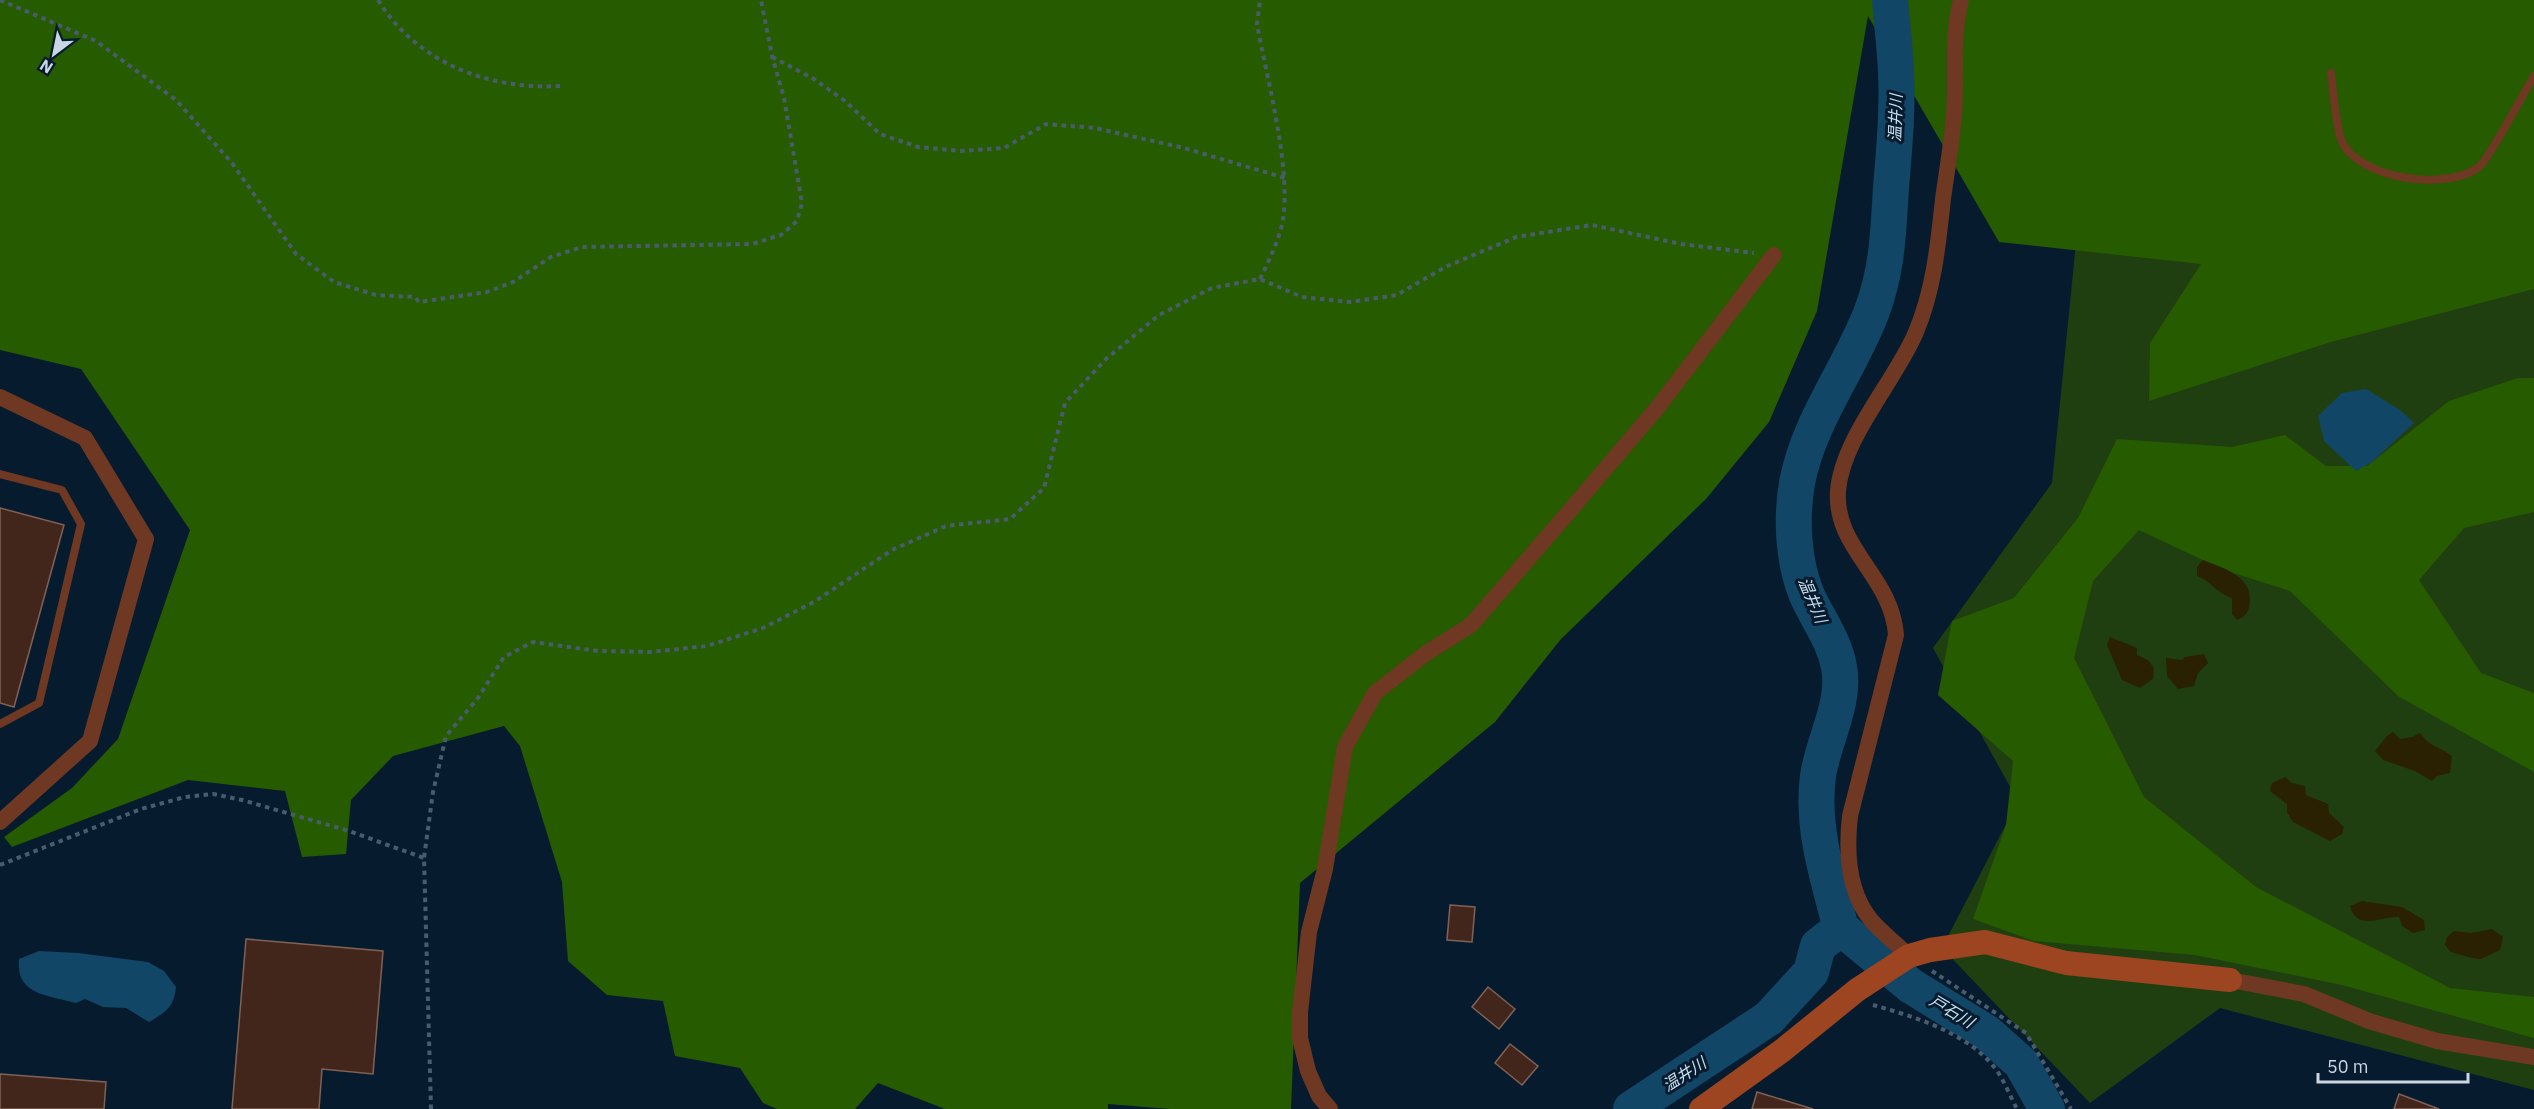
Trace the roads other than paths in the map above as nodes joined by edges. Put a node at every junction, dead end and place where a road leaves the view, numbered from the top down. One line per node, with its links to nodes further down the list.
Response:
1 (1961, 0): 9 (street)
2 (2331, 73): 3 (lane)
3 (2534, 76)
4 (1774, 255): 12 (street)
5 (0, 397): 8 (street)
6 (0, 474): 7 (lane)
7 (0, 724)
8 (0, 822)
9 (1909, 956): 10 (street); 13 (street)
10 (2230, 980): 11 (street)
11 (2534, 1057)
12 (1330, 1109)
13 (1701, 1109)

